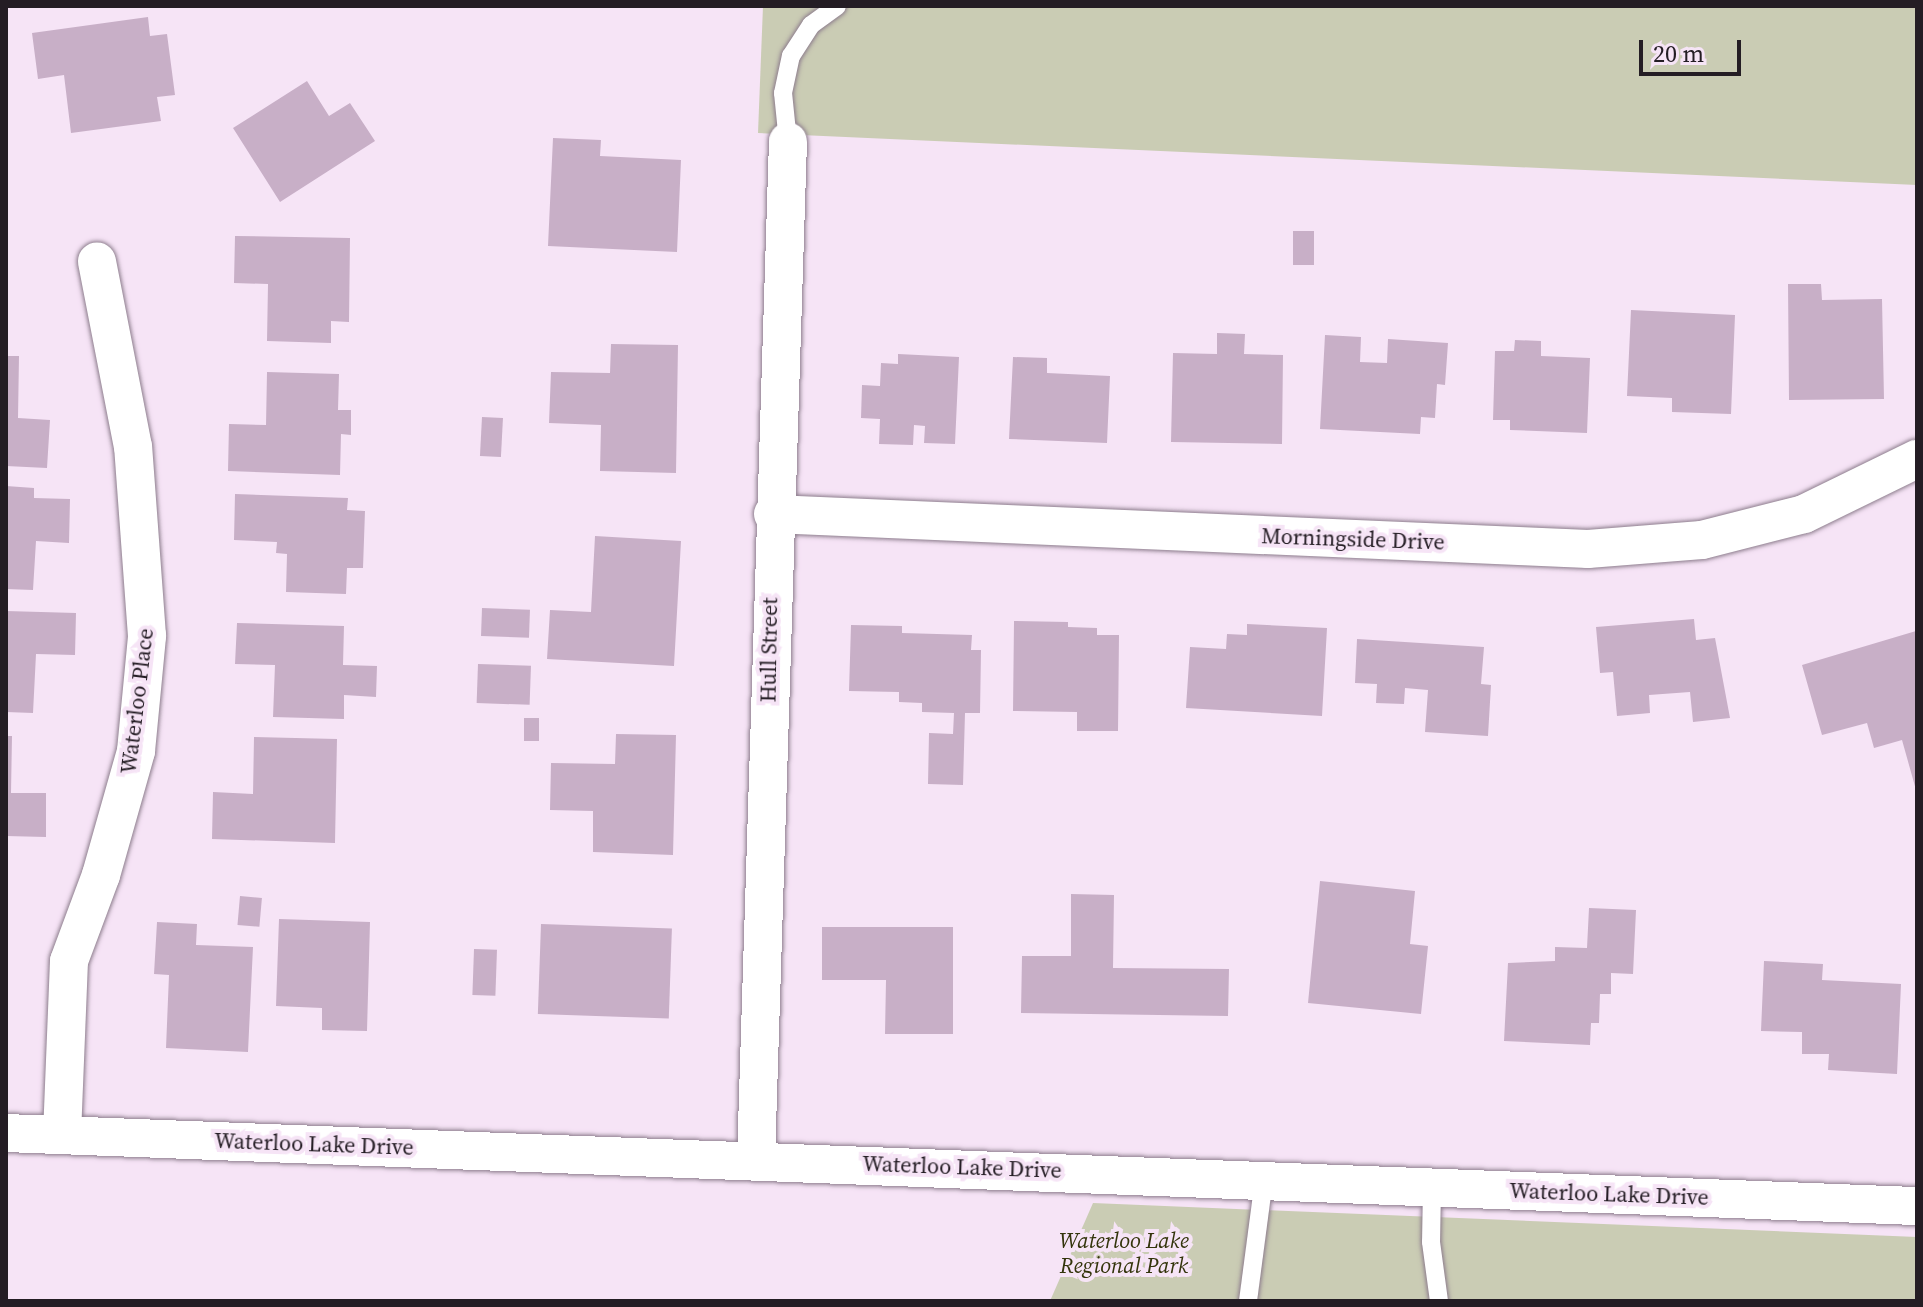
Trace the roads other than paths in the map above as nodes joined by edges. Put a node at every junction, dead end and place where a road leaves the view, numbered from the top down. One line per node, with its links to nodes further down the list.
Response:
1 (837, 6): 2 (lane)
2 (788, 142): 5 (street, Hull Street)
3 (97, 261): 7 (street, Waterloo Place)
4 (1917, 459): 5 (street, Morningside Drive)
5 (773, 514): 8 (street, Hull Street)
6 (6, 1133): 7 (street, Waterloo Lake Drive)
7 (62, 1135): 8 (street, Waterloo Lake Drive)
8 (756, 1159): 9 (street, Waterloo Lake Drive)
9 (1264, 1180): 10 (street, Waterloo Lake Drive); 12 (lane)
10 (1432, 1187): 11 (street, Waterloo Lake Drive); 13 (lane)
11 (1917, 1206)
12 (1248, 1301)
13 (1439, 1301)

